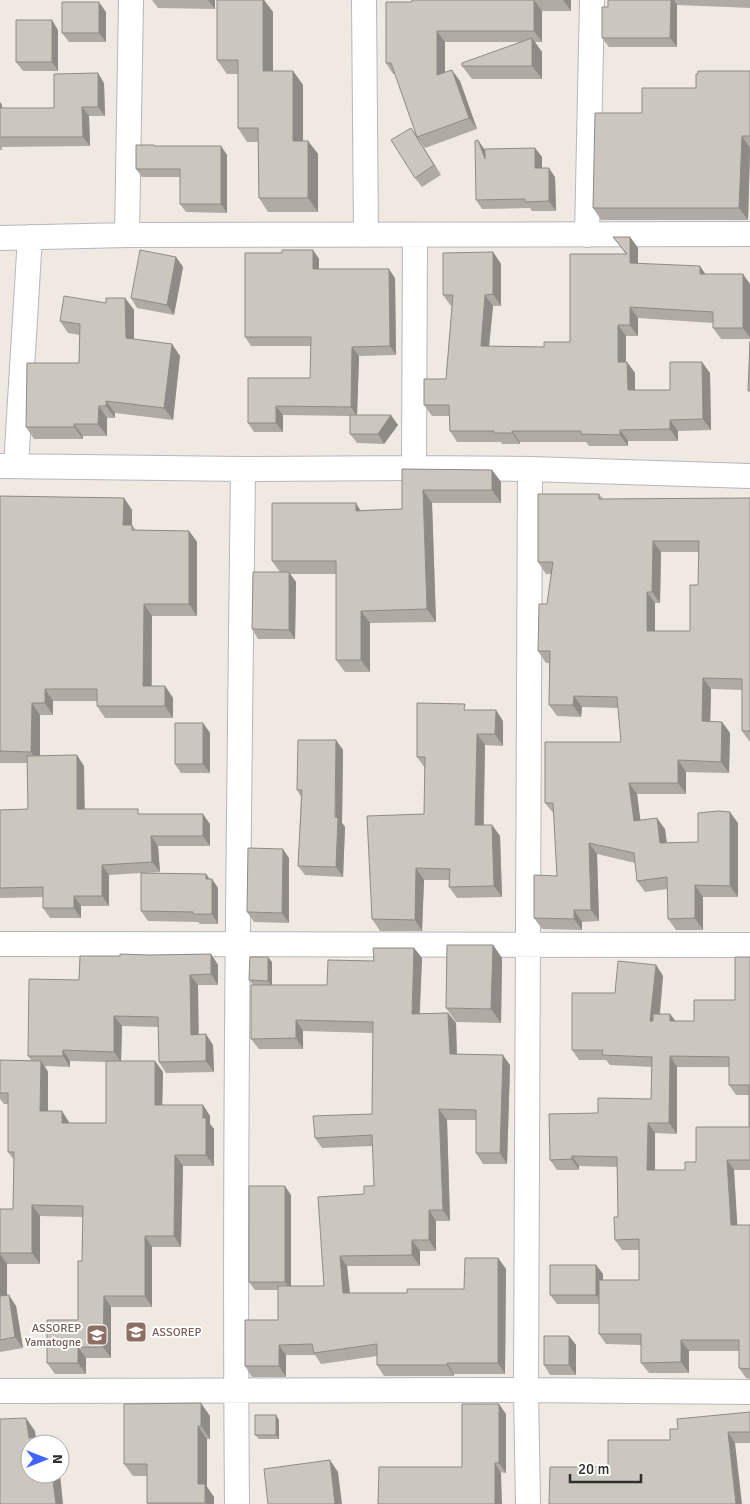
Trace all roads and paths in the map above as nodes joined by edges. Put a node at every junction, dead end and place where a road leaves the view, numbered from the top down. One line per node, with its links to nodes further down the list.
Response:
1 (131, 0): 7 (street)
2 (364, 0): 5 (street)
3 (592, 0): 6 (street)
4 (750, 234): 6 (street)
5 (366, 235): 7 (street); 8 (street)
6 (587, 235): 8 (street)
7 (127, 236): 9 (street)
8 (415, 236): 12 (street)
9 (30, 237): 10 (street); 11 (street)
10 (0, 238)
11 (8, 466): 13 (street)
12 (414, 468): 13 (street); 14 (street)
13 (243, 469): 17 (street)
14 (530, 469): 15 (street); 19 (street)
15 (750, 476)
16 (0, 944): 17 (street)
17 (237, 944): 19 (street); 22 (street)
18 (750, 945): 19 (street)
19 (528, 946): 20 (street)
20 (526, 1390): 22 (street); 23 (street); 25 (street)
21 (0, 1391): 22 (street)
22 (236, 1391): 24 (street)
23 (750, 1392)
24 (237, 1504)
25 (528, 1504)

